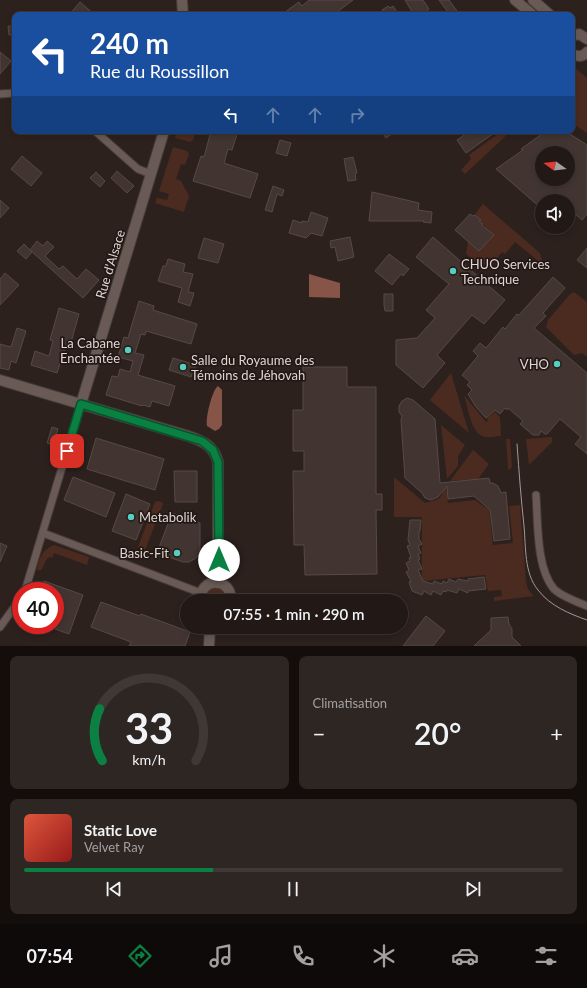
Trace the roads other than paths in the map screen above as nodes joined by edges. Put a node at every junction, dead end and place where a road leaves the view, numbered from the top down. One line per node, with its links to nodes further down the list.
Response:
1 (182, 0): 4 (street)
2 (516, 0): 5 (street)
3 (533, 0): 6 (street)
4 (183, 12)
5 (530, 12)
6 (547, 12)
7 (575, 34): 8 (street)
8 (587, 39)
9 (12, 93): 10 (street)
10 (0, 94)
11 (98, 134): 13 (street)
12 (163, 134): 13 (street, Rue d'Alsace)
13 (150, 174): 15 (street, Rue d'Alsace)
14 (0, 380): 15 (street)
15 (81, 404): 17 (street); 19 (street)
16 (536, 495): 23 (street)
17 (43, 533): 18 (street); 20 (street)
18 (28, 582)
19 (218, 582): 21 (street); 22 (street)
20 (194, 594)
21 (202, 594)
22 (229, 594)
23 (587, 606)
24 (12, 610): 25 (street)
25 (0, 627)
26 (209, 634): 28 (street)
27 (213, 634): 29 (street)
28 (208, 646)
29 (212, 646)

